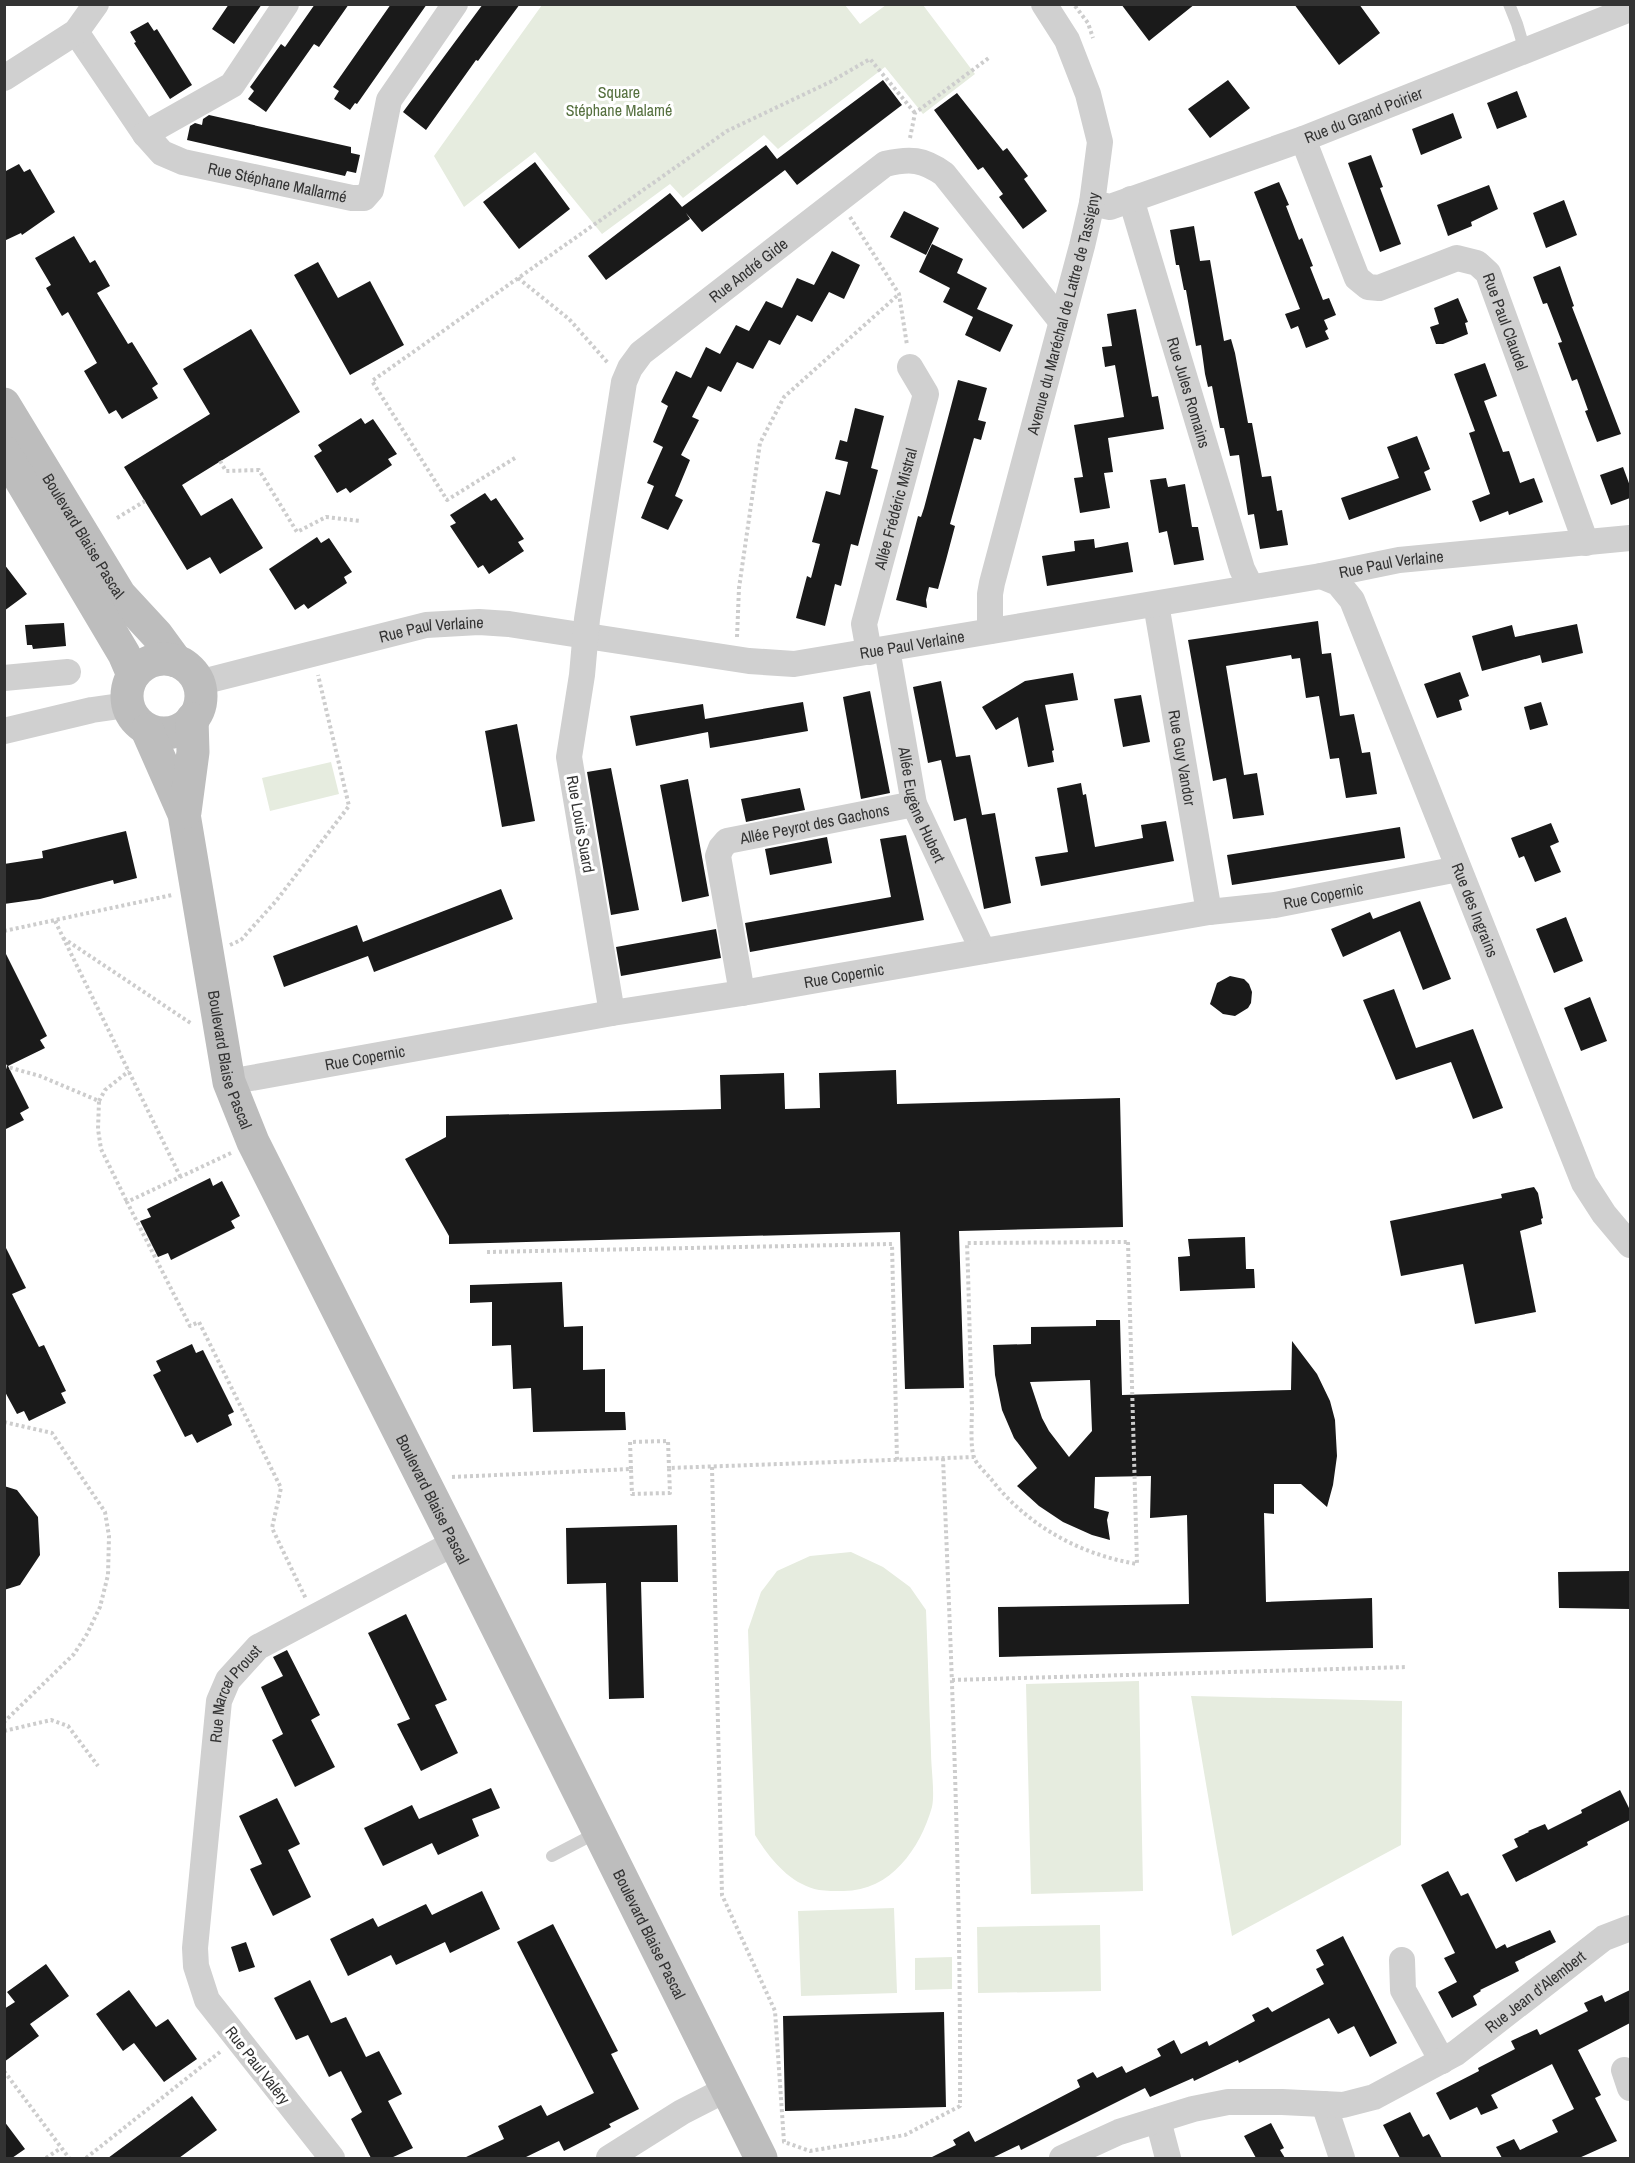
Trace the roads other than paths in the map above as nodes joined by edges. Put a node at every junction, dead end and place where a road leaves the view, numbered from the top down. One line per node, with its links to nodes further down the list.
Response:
1 (96, 4): 7 (street)
2 (286, 4): 10 (street)
3 (455, 4): 10 (street, Rue Stéphane Mallarmé)
4 (1044, 4): 13 (street, Avenue du Maréchal de Lattre de Tassigny)
5 (1509, 4): 8 (lane)
6 (1619, 10): 8 (street, Rue du Grand Poirier)
7 (76, 32): 9 (street); 10 (street, Rue Stéphane Mallarmé)
8 (1525, 51): 11 (street, Rue du Grand Poirier)
9 (4, 78)
10 (146, 134)
11 (1303, 140): 12 (street, Rue du Grand Poirier); 19 (street, Rue Paul Claudel)
12 (1131, 199): 13 (street, Rue du Grand Poirier); 21 (street, Rue Jules Romains)
13 (1092, 204): 14 (street, Avenue du Maréchal de Lattre de Tassigny)
14 (1061, 321): 23 (street, Avenue du Maréchal de Lattre de Tassigny); 24 (street, Rue André Gide)
15 (910, 367): 25 (street, Allée Frédéric Mistral)
16 (4, 404): 27 (street, Boulevard Blaise Pascal)
17 (4, 453): 29 (street, Boulevard Blaise Pascal)
18 (1630, 538): 19 (street, Rue Paul Verlaine)
19 (1586, 543): 20 (street, Rue Paul Verlaine)
20 (1321, 576): 21 (street, Rue Paul Verlaine); 34 (street, Rue des Ingrains)
21 (1251, 587): 22 (street, Rue Paul Verlaine)
22 (1156, 604): 23 (street, Rue Paul Verlaine); 35 (street, Rue Guy Vandor)
23 (990, 631): 25 (street, Rue Paul Verlaine)
24 (586, 635): 25 (street, Rue Paul Verlaine); 27 (street, Rue Paul Verlaine); 38 (street, Rue Louis Suard)
25 (878, 650): 32 (street, Allée Eugène Hubert)
26 (68, 672): 28 (street)
27 (187, 672): 29 (street); 30 (street, Boulevard Blaise Pascal)
28 (4, 678)
29 (136, 703): 30 (street); 31 (street); 33 (street, Boulevard Blaise Pascal)
30 (192, 719): 33 (street, Boulevard Blaise Pascal)
31 (4, 731)
32 (914, 804): 36 (street, Allée Eugène Hubert); 37 (street, Allée Peyrot des Gachons)
33 (184, 814): 39 (street, Boulevard Blaise Pascal)
34 (1458, 869): 35 (street, Rue Copernic); 40 (street, Rue des Ingrains)
35 (1209, 912): 36 (street, Rue Copernic)
36 (983, 951): 37 (street, Rue Copernic)
37 (742, 993): 38 (street, Rue Copernic)
38 (612, 1013): 39 (street, Rue Copernic)
39 (229, 1082): 41 (street, Boulevard Blaise Pascal)
40 (1630, 1245)
41 (454, 1540): 42 (street, Boulevard Blaise Pascal); 46 (street, Rue Marcel Proust)
42 (598, 1832): 43 (lane); 48 (street, Boulevard Blaise Pascal)
43 (552, 1856)
44 (1630, 1928): 47 (street, Rue Jean d'Alembert)
45 (1402, 1960): 47 (street)
46 (196, 1966): 51 (street, Rue Paul Valéry)
47 (1442, 2061): 49 (street, Rue Jean d'Alembert)
48 (727, 2089): 52 (street); 53 (street, Boulevard Blaise Pascal)
49 (1324, 2104): 50 (street, Rue Jean d'Alembert); 56 (street)
50 (1158, 2120): 54 (street, Rue Jean d'Alembert); 55 (street)
51 (332, 2158)
52 (609, 2158)
53 (762, 2158)
54 (1062, 2158)
55 (1168, 2158)
56 (1342, 2158)

